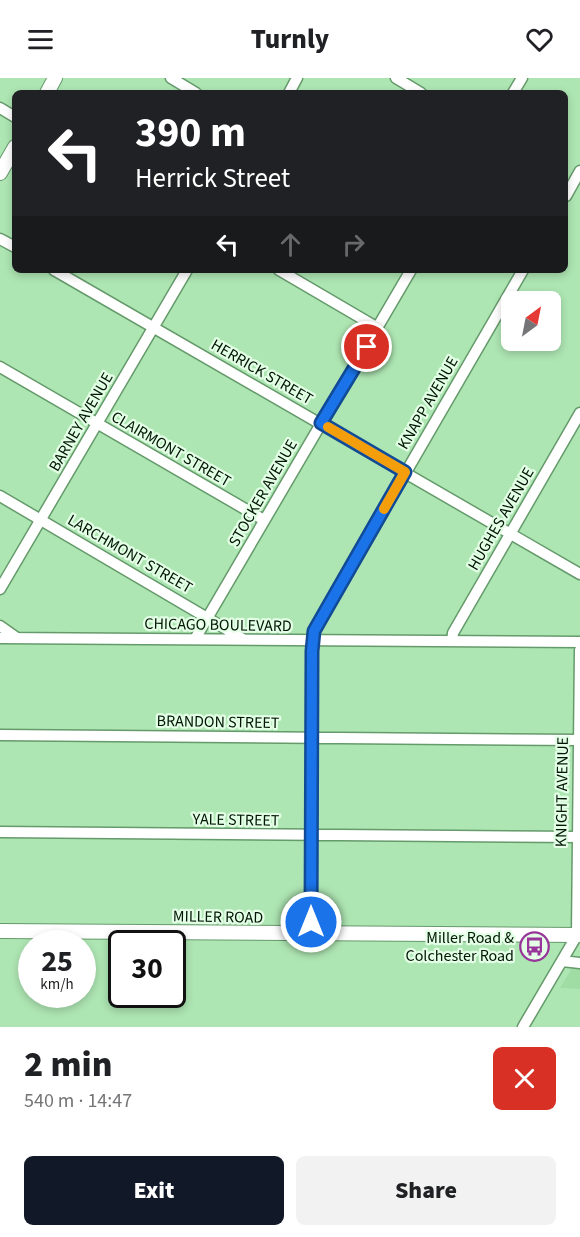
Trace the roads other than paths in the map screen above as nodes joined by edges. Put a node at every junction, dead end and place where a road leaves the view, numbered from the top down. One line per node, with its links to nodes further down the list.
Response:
1 (171, 78): 4 (street)
2 (396, 78): 3 (street)
3 (406, 85)
4 (191, 90)
5 (12, 152): 7 (main road)
6 (580, 171): 8 (street)
7 (0, 173)
8 (573, 181)
9 (59, 273): 14 (street, HERRICK STREET)
10 (185, 273): 14 (street, BARNEY AVENUE)
11 (409, 273): 15 (street, STOCKER AVENUE)
12 (521, 273): 20 (street, KNAPP AVENUE)
13 (297, 274): 15 (street)
14 (154, 328): 18 (street, BARNEY AVENUE); 19 (street, HERRICK STREET)
15 (378, 328): 19 (street, STOCKER AVENUE)
16 (0, 367): 18 (street, CLAIRMONT STREET)
17 (580, 413): 24 (street, HUGHES AVENUE)
18 (97, 423): 22 (street, BARNEY AVENUE); 23 (street, CLAIRMONT STREET)
19 (321, 423): 20 (street, HERRICK STREET); 23 (street, STOCKER AVENUE)
20 (405, 472): 24 (street, HERRICK STREET); 33 (street, KNAPP AVENUE)
21 (0, 496): 22 (street, LARCHMONT STREET)
22 (41, 520): 26 (street, BARNEY AVENUE); 27 (street, LARCHMONT STREET)
23 (264, 520): 27 (street, STOCKER AVENUE)
24 (510, 533): 25 (street, HERRICK STREET); 34 (street, HUGHES AVENUE)
25 (580, 574)
26 (0, 589)
27 (208, 618): 31 (street, STOCKER AVENUE); 32 (street, LARCHMONT STREET)
28 (0, 626): 30 (street)
29 (0, 638): 30 (street, CHICAGO BOULEVARD)
30 (18, 638): 31 (street, CHICAGO BOULEVARD)
31 (195, 639): 32 (street, CHICAGO BOULEVARD)
32 (243, 639): 33 (street, CHICAGO BOULEVARD)
33 (312, 640): 34 (street, CHICAGO BOULEVARD); 38 (street, KNAPP AVENUE)
34 (452, 641): 35 (street, CHICAGO BOULEVARD)
35 (580, 642)
36 (580, 650): 39 (street, KNIGHT AVENUE)
37 (0, 735): 38 (street, BRANDON STREET)
38 (312, 737): 39 (street, BRANDON STREET); 41 (street, KNAPP AVENUE)
39 (579, 740): 42 (street, KNIGHT AVENUE)
40 (0, 831): 41 (street, YALE STREET)
41 (311, 836): 42 (street, YALE STREET); 44 (street, KNAPP AVENUE)
42 (578, 837): 45 (street, KNIGHT AVENUE)
43 (0, 931): 44 (main road, MILLER ROAD)
44 (311, 934): 45 (main road, MILLER ROAD)
45 (578, 935): 46 (street)
46 (562, 961): 47 (street); 48 (street)
47 (580, 963)
48 (523, 1027)

